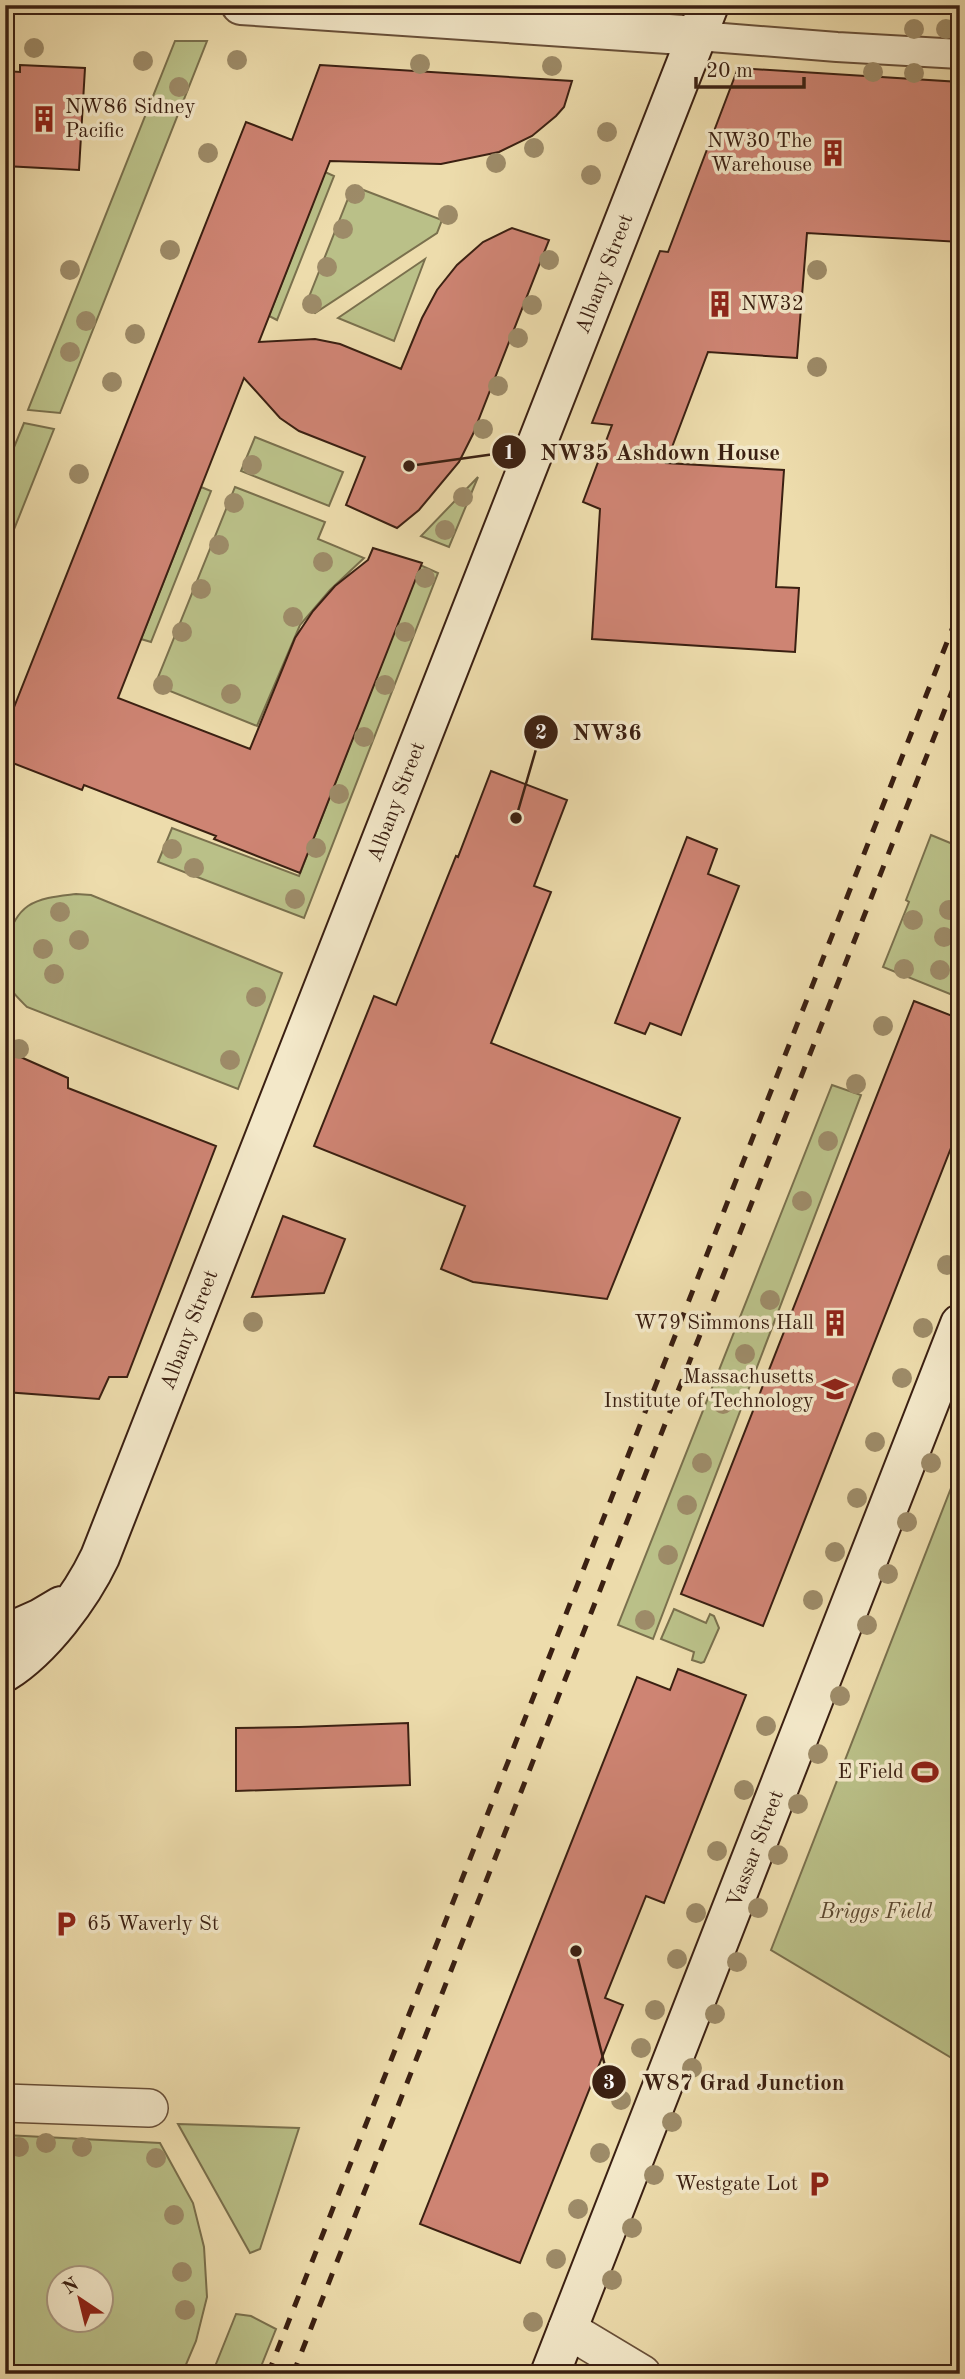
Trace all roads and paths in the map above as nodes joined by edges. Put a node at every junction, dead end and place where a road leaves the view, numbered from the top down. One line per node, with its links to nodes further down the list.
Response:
1 (241, 5): 2 (main road)
2 (704, 20): 3 (street); 5 (main road, Albany Street)
3 (960, 54)
4 (960, 1324): 10 (main road, Vassar Street)
5 (77, 1594): 6 (main road, Albany Street); 7 (main road, Albany Street)
6 (5, 1634)
7 (5, 1672)
8 (5, 2103): 9 (street)
9 (149, 2108)
10 (568, 2329): 11 (main road, Vassar Street); 12 (street)
11 (550, 2374)
12 (642, 2374)

